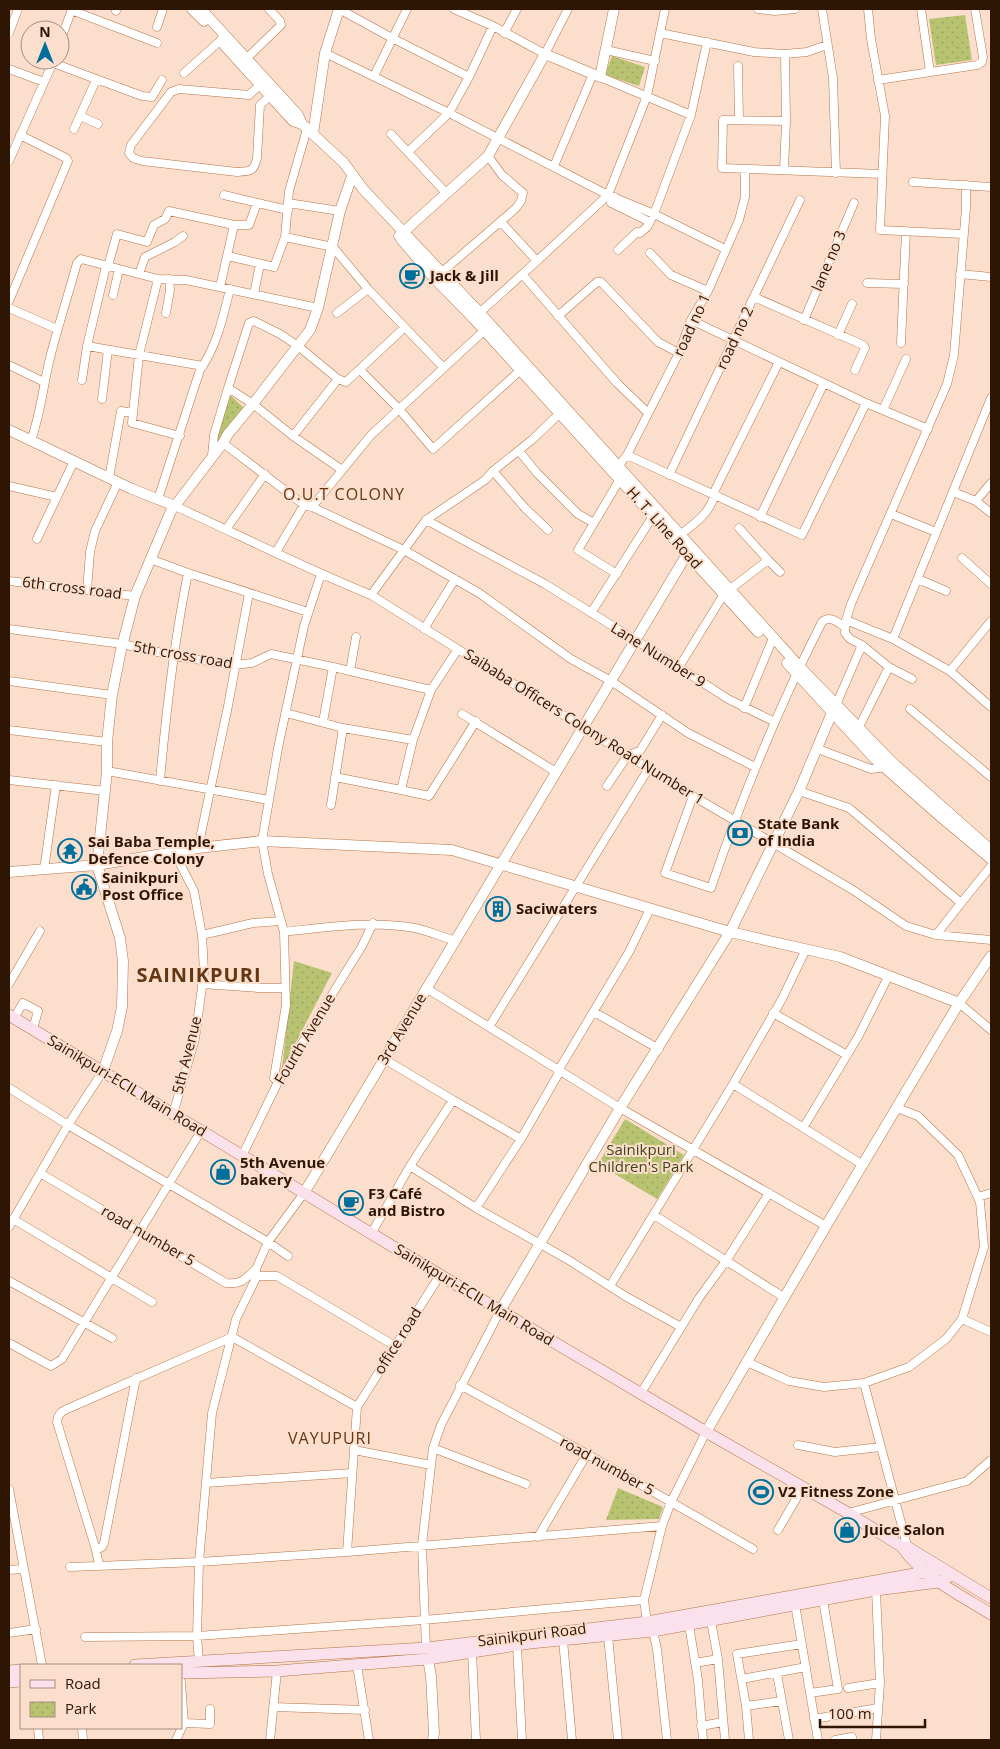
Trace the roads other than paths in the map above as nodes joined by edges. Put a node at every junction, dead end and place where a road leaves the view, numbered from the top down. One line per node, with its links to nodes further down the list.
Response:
1 (18, 9): 23 (street)
2 (72, 9): 29 (street)
3 (163, 9): 22 (street)
4 (339, 9): 27 (street); 32 (street)
5 (407, 9): 27 (street)
6 (454, 9): 20 (street)
7 (478, 9): 20 (street)
8 (517, 9): 24 (street)
9 (568, 9): 33 (street)
10 (614, 9): 31 (street)
11 (665, 9): 25 (street)
12 (758, 9): 13 (street)
13 (795, 9)
14 (822, 9): 30 (street)
15 (868, 9): 48 (street)
16 (921, 9): 41 (street)
17 (975, 9): 41 (street)
18 (197, 10): 26 (street)
19 (271, 10): 35 (street)
20 (475, 18): 21 (street)
21 (493, 26): 24 (street); 44 (street)
22 (157, 27)
23 (9, 33)
24 (504, 33): 33 (street)
25 (660, 33): 28 (street); 36 (street)
26 (222, 38): 35 (street); 42 (street); 50 (street)
27 (392, 38): 43 (street); 44 (street)
28 (707, 42): 34 (street); 56 (street)
29 (157, 43)
30 (827, 45): 34 (street); 72 (street)
31 (606, 50): 36 (street); 45 (street)
32 (325, 53): 43 (street); 62 (street)
33 (545, 54): 45 (street); 65 (street)
34 (785, 54): 59 (street)
35 (246, 59): 62 (street)
36 (654, 61): 53 (street)
37 (738, 66): 58 (street)
38 (9, 69): 49 (street)
39 (70, 69): 46 (street)
40 (49, 70): 49 (street)
41 (930, 72): 48 (street)
42 (184, 73)
43 (374, 76): 55 (street)
44 (469, 76): 55 (street)
45 (596, 76): 53 (street); 69 (street)
46 (96, 80): 47 (street); 57 (street)
47 (162, 80)
48 (878, 80): 73 (street)
49 (44, 82): 64 (street)
50 (260, 85): 51 (street); 52 (street)
51 (249, 95): 54 (street); 54 (street)
52 (270, 96): 54 (street); 62 (street)
53 (647, 96): 56 (street); 80 (street)
54 (260, 106)
55 (449, 113): 65 (street); 66 (street)
56 (691, 115): 86 (street)
57 (80, 116): 60 (street); 61 (street)
58 (739, 120): 59 (street); 70 (street)
59 (786, 121): 71 (street)
60 (98, 124)
61 (74, 129)
62 (307, 129): 74 (street, H. T. Line Road); 84 (street)
63 (391, 134): 66 (street)
64 (20, 135): 68 (street); 120 (street)
65 (499, 139): 67 (street); 69 (street)
66 (408, 152): 78 (street)
67 (488, 156): 78 (street); 87 (street)
68 (9, 161)
69 (554, 166): 80 (street)
70 (745, 169): 71 (street); 96 (street, road no 1)
71 (784, 170): 72 (street)
72 (836, 173): 73 (street)
73 (882, 174): 90 (street)
74 (351, 180): 85 (street); 91 (street, H. T. Line Road)
75 (913, 182): 76 (street)
76 (966, 185): 77 (street); 92 (street)
77 (991, 187)
78 (447, 194): 91 (street)
79 (224, 195): 82 (street)
80 (611, 196): 86 (street); 88 (street); 100 (street)
81 (800, 200): 119 (street, road no 2)
82 (257, 203): 84 (street); 89 (street)
83 (854, 203): 129 (street, lane no 3)
84 (288, 207): 85 (street); 94 (street)
85 (340, 211): 95 (street)
86 (654, 214): 88 (street); 96 (street)
87 (501, 222): 100 (street); 104 (street)
88 (650, 222): 97 (street)
89 (234, 225): 99 (street); 102 (street)
90 (906, 231): 92 (street); 112 (street)
91 (401, 234): 104 (street, H. T. Line Road); 126 (street, H. T. Line Road)
92 (963, 234): 106 (street)
93 (182, 236): 105 (street)
94 (285, 237): 95 (street); 101 (street)
95 (332, 247): 115 (street); 123 (street)
96 (725, 249): 116 (street, road no 1)
97 (618, 250)
98 (650, 253): 116 (street)
99 (228, 256): 101 (street); 113 (street)
100 (537, 261): 107 (street)
101 (260, 264): 117 (street)
102 (107, 266): 103 (street); 132 (street); 136 (street)
103 (118, 269): 105 (street); 118 (street)
104 (442, 272): 126 (street, H. T. Line Road)
105 (139, 274): 109 (street)
106 (960, 274): 108 (street); 163 (street)
107 (522, 275): 126 (street); 127 (street)
108 (991, 277)
109 (158, 278): 110 (street); 140 (street)
110 (168, 279): 113 (street); 124 (street)
111 (867, 283): 112 (street)
112 (904, 284): 135 (street)
113 (220, 287): 114 (street)
114 (230, 289): 117 (street); 144 (street)
115 (368, 289): 125 (street); 130 (street)
116 (708, 291): 128 (street, road no 1)
117 (254, 294): 123 (street)
118 (113, 295)
119 (754, 297): 129 (street); 134 (street, road no 2)
120 (9, 301)
121 (852, 304): 133 (street)
122 (9, 308): 132 (street)
123 (318, 308): 137 (street)
124 (166, 313)
125 (337, 313)
126 (476, 315): 131 (street, H. T. Line Road)
127 (558, 316): 139 (street); 162 (street)
128 (691, 320): 134 (street); 139 (street, road no 1)
129 (804, 320): 133 (street)
130 (404, 328): 145 (street); 147 (street)
131 (487, 328): 145 (street); 146 (street, H. T. Line Road)
132 (57, 329): 151 (street)
133 (838, 335): 148 (street)
134 (734, 340): 142 (street); 177 (street, road no 2)
135 (901, 343)
136 (87, 346): 138 (street); 150 (street)
137 (298, 346): 149 (street); 153 (street); 157 (street)
138 (108, 350): 140 (street); 155 (street)
139 (679, 353): 162 (street, road no 1)
140 (139, 355): 144 (street); 161 (street)
141 (906, 359): 160 (street)
142 (779, 362): 152 (street); 182 (street)
143 (9, 365): 151 (street)
144 (203, 366): 165 (street)
145 (443, 367): 158 (street)
146 (524, 368): 158 (street); 159 (street, H. T. Line Road)
147 (360, 370): 149 (street); 158 (street)
148 (855, 370)
149 (338, 379): 166 (street)
150 (82, 380)
151 (44, 382): 167 (street)
152 (824, 383): 156 (street); 192 (street)
153 (228, 388): 157 (street); 171 (street)
154 (991, 398): 181 (street)
155 (102, 399)
156 (866, 403): 160 (street); 192 (street)
157 (253, 404): 166 (street); 168 (street)
158 (399, 409): 173 (street)
159 (562, 410): 169 (street); 175 (street, H. T. Line Road)
160 (883, 410): 163 (street)
161 (133, 413): 165 (street); 178 (street)
162 (648, 413): 170 (street, road no 1)
163 (928, 429): 191 (street)
164 (9, 430): 167 (street)
165 (180, 436): 184 (street)
166 (294, 436): 173 (street)
167 (30, 440): 172 (street)
168 (223, 443): 171 (street); 176 (street)
169 (519, 451): 174 (street); 194 (street)
170 (627, 455): 175 (street, road no 1); 177 (street)
171 (212, 456): 187 (street)
172 (74, 461): 178 (street); 183 (street)
173 (342, 470): 188 (street)
174 (493, 471): 193 (street); 197 (street)
175 (617, 472): 189 (street, H. T. Line Road); 194 (street, road no 1)
176 (265, 474): 186 (street); 196 (street)
177 (669, 475): 182 (street)
178 (114, 480): 184 (street); 215 (street)
179 (991, 483): 185 (street)
180 (9, 486): 183 (street)
181 (953, 492): 185 (street); 198 (street)
182 (715, 496): 192 (street); 199 (street)
183 (57, 498): 200 (street)
184 (158, 499): 187 (street)
185 (976, 501): 190 (street)
186 (304, 505): 188 (street); 202 (street)
187 (175, 506): 196 (street, Saibaba Officers Colony Road Number 1); 205 (street)
188 (312, 507): 201 (street)
189 (655, 512): 199 (street, H. T. Line Road); 210 (street)
190 (991, 513)
191 (891, 514): 198 (street); 224 (street)
192 (760, 517)
193 (426, 520): 201 (street); 222 (street, Lane Number 9)
194 (594, 523): 210 (street, road no 1)
195 (738, 528): 206 (street)
196 (228, 529): 202 (street, Saibaba Officers Colony Road Number 1)
197 (548, 530)
198 (936, 532): 212 (street)
199 (678, 537): 203 (street, H. T. Line Road)
200 (37, 539)
201 (404, 550): 211 (street); 219 (street)
202 (276, 552): 209 (street, Saibaba Officers Colony Road Number 1)
203 (690, 552): 216 (street, H. T. Line Road); 229 (street, 3rd Avenue)
204 (962, 558): 214 (street)
205 (150, 559): 208 (street); 220 (street)
206 (768, 560): 207 (street); 216 (street)
207 (780, 572)
208 (188, 573): 218 (street); 234 (street)
209 (321, 574): 219 (street, Saibaba Officers Colony Road Number 1); 221 (street)
210 (617, 574): 222 (street)
211 (455, 579): 226 (street); 245 (street)
212 (918, 579): 217 (street); 228 (street)
213 (9, 581): 215 (street, 6th cross road)
214 (991, 584)
215 (87, 590): 220 (street, 6th cross road)
216 (727, 592): 230 (street, H. T. Line Road); 238 (street)
217 (946, 592)
218 (249, 593): 221 (street); 236 (street)
219 (371, 595): 226 (street, Saibaba Officers Colony Road Number 1)
220 (135, 596): 231 (street)
221 (308, 612): 235 (street)
222 (591, 613): 229 (street, Lane Number 9)
223 (991, 621): 242 (street)
224 (845, 624): 228 (street); 232 (street); 240 (street)
225 (9, 629): 231 (street, 5th cross road)
226 (424, 629): 233 (street, Saibaba Officers Colony Road Number 1)
227 (356, 637): 241 (street)
228 (893, 639): 242 (street)
229 (636, 640): 238 (street, Lane Number 9); 245 (street, 3rd Avenue)
230 (772, 641): 240 (street, H. T. Line Road); 249 (street)
231 (122, 644): 234 (street, 5th cross road); 247 (street)
232 (862, 646): 239 (street); 250 (street)
233 (458, 649): 246 (street); 258 (street, Saibaba Officers Colony Road Number 1)
234 (175, 656): 236 (street, 5th cross road); 274 (street)
235 (298, 659): 236 (street, 5th cross road); 237 (street, 5th cross road); 252 (street)
236 (235, 665): 277 (street)
237 (333, 667): 241 (street, 5th cross road); 256 (street)
238 (679, 667): 249 (street, Lane Number 9)
239 (889, 667): 243 (street); 260 (street)
240 (798, 670): 250 (street, H. T. Line Road); 257 (street)
241 (350, 671): 246 (street, 5th cross road)
242 (950, 671): 248 (street)
243 (912, 679)
244 (9, 681): 247 (street)
245 (611, 681): 254 (street); 258 (street, 3rd Avenue)
246 (432, 690): 262 (street)
247 (112, 695): 263 (street)
248 (991, 706)
249 (744, 708): 257 (street, Lane Number 9)
250 (834, 709): 260 (street, H. T. Line Road); 264 (street); 266 (street, H. T. Line Road)
251 (910, 709): 272 (street)
252 (286, 713): 256 (street); 282 (street)
253 (462, 714): 255 (street)
254 (662, 715): 265 (street); 267 (street)
255 (476, 721): 270 (street); 278 (street)
256 (323, 722): 259 (street)
257 (775, 722): 267 (street)
258 (583, 727): 265 (street, Saibaba Officers Colony Road Number 1); 270 (street, 3rd Avenue)
259 (343, 728): 262 (street); 271 (street)
260 (858, 729): 266 (street, H. T. Line Road)
261 (9, 730): 263 (street)
262 (412, 740): 278 (street)
263 (107, 742): 269 (street)
264 (818, 749): 266 (street); 280 (street)
265 (628, 755): 268 (street, Saibaba Officers Colony Road Number 1); 276 (street)
266 (889, 765): 288 (street, H. T. Line Road); 290 (street, H. T. Line Road)
267 (755, 767): 284 (street)
268 (649, 768): 281 (street, Saibaba Officers Colony Road Number 1); 296 (street)
269 (107, 771): 274 (street); 279 (street)
270 (556, 772): 292 (street, 3rd Avenue)
271 (335, 777): 278 (street); 283 (street)
272 (991, 777)
273 (9, 780): 275 (street)
274 (160, 781): 277 (street)
275 (56, 785): 279 (street); 294 (street)
276 (607, 786)
277 (210, 788): 282 (street); 287 (street)
278 (400, 790)
279 (105, 791): 291 (street)
280 (799, 791): 286 (street); 297 (street)
281 (693, 796): 284 (street, Saibaba Officers Colony Road Number 1); 284 (street)
282 (269, 800): 285 (street)
283 (330, 805)
284 (734, 821): 286 (street, Saibaba Officers Colony Road Number 1)
285 (262, 842): 287 (street); 292 (street); 299 (street)
286 (773, 844): 303 (street); 305 (street, Saibaba Officers Colony Road Number 1)
287 (198, 848): 289 (street)
288 (991, 850)
289 (174, 852): 291 (street); 304 (street, 5th Avenue)
290 (991, 859)
291 (97, 865): 294 (street); 325 (street)
292 (500, 865): 296 (street); 307 (street, 3rd Avenue)
293 (991, 866): 297 (street)
294 (44, 870): 295 (street)
295 (9, 872)
296 (575, 888): 298 (street); 319 (street)
297 (961, 903): 305 (street)
298 (650, 910): 303 (street); 316 (street)
299 (281, 921): 302 (street); 304 (street)
300 (373, 924): 302 (street); 307 (street); 327 (street, Fourth Avenue)
301 (40, 931): 311 (street)
302 (284, 932): 313 (street)
303 (730, 932): 308 (street); 322 (street)
304 (202, 935): 312 (street, 5th Avenue)
305 (936, 935): 306 (street, Saibaba Officers Colony Road Number 1)
306 (991, 940)
307 (456, 941): 314 (street, 3rd Avenue)
308 (806, 949): 310 (street); 317 (street)
309 (991, 956): 315 (street)
310 (889, 975): 315 (street); 323 (street)
311 (9, 984)
312 (202, 984): 313 (street); 333 (street, 5th Avenue)
313 (285, 988): 327 (street)
314 (426, 988): 319 (street); 324 (street, 3rd Avenue)
315 (959, 1003): 321 (street); 332 (street)
316 (594, 1012): 322 (street); 326 (street)
317 (773, 1013): 323 (street); 328 (street)
318 (11, 1016): 320 (main road, Sainikpuri-ECIL Main Road); 320 (street)
319 (489, 1027): 326 (street)
320 (33, 1030): 325 (main road, Sainikpuri-ECIL Main Road)
321 (991, 1030)
322 (658, 1048): 331 (street)
323 (847, 1055): 335 (street)
324 (384, 1059): 330 (street); 344 (street, 3rd Avenue)
325 (103, 1071): 333 (main road, Sainikpuri-ECIL Main Road); 334 (street)
326 (559, 1071): 331 (street); 337 (street)
327 (278, 1082): 339 (street, Fourth Avenue)
328 (733, 1084): 335 (street); 338 (street)
329 (9, 1088): 334 (street)
330 (453, 1100): 337 (street); 341 (street)
331 (620, 1108): 338 (street); 355 (street)
332 (897, 1108): 340 (street); 347 (street)
333 (173, 1114): 336 (main road, Sainikpuri-ECIL Main Road)
334 (68, 1125): 342 (street); 343 (street)
335 (803, 1128): 340 (street)
336 (201, 1131): 339 (main road, Sainikpuri-ECIL Main Road); 343 (street)
337 (521, 1139): 348 (street)
338 (693, 1149): 345 (street); 349 (street)
339 (242, 1156): 344 (main road, Sainikpuri-ECIL Main Road)
340 (863, 1165): 351 (street)
341 (410, 1166): 348 (street); 353 (street)
342 (40, 1173): 350 (street); 352 (street, road number 5)
343 (168, 1184): 352 (street); 354 (street)
344 (304, 1193): 353 (main road, Sainikpuri-ECIL Main Road); 354 (street)
345 (768, 1193): 351 (street); 357 (street)
346 (991, 1193): 347 (street)
347 (978, 1197): 366 (street)
348 (476, 1208): 355 (street)
349 (654, 1215): 357 (street); 362 (street)
350 (11, 1223): 360 (street)
351 (826, 1226): 363 (street)
352 (139, 1231): 358 (street, road number 5); 360 (street)
353 (372, 1234): 359 (main road, Sainikpuri-ECIL Main Road)
354 (268, 1242): 356 (street); 358 (street)
355 (539, 1243): 362 (street); 365 (street)
356 (288, 1256)
357 (726, 1261): 363 (street); 368 (street)
358 (256, 1273): 370 (street); 373 (street)
359 (440, 1276): 365 (main road, Sainikpuri-ECIL Main Road); 373 (street, office road)
360 (111, 1278): 364 (street); 367 (street)
361 (9, 1281): 367 (street)
362 (610, 1286): 368 (street)
363 (784, 1298): 374 (street)
364 (152, 1302)
365 (500, 1311): 377 (street); 378 (main road, Sainikpuri-ECIL Main Road)
366 (962, 1319): 369 (street); 376 (street)
367 (84, 1323): 371 (street); 372 (street)
368 (681, 1327): 378 (street)
369 (991, 1332)
370 (232, 1337): 375 (street); 379 (street); 389 (street)
371 (112, 1338)
372 (9, 1343)
373 (394, 1346): 379 (street, office road)
374 (747, 1362): 376 (street); 380 (street)
375 (136, 1378): 402 (street); 402 (street)
376 (864, 1383): 382 (street)
377 (460, 1385): 383 (street); 385 (street, road number 5)
378 (641, 1393): 380 (main road, Sainikpuri-ECIL Main Road)
379 (358, 1407): 384 (street)
380 (706, 1432): 391 (main road, Sainikpuri-ECIL Main Road); 394 (street)
381 (798, 1445): 382 (street)
382 (881, 1447): 393 (street)
383 (433, 1448): 387 (street); 390 (street)
384 (354, 1450): 387 (street); 388 (street)
385 (587, 1454): 394 (street, road number 5); 398 (street)
386 (991, 1460): 393 (street)
387 (431, 1465): 399 (street)
388 (352, 1473): 389 (street); 403 (street)
389 (206, 1483): 404 (street)
390 (526, 1484)
391 (803, 1487): 395 (main road, Sainikpuri-ECIL Main Road); 397 (street)
392 (9, 1489): 408 (street)
393 (896, 1500): 395 (street); 401 (street)
394 (671, 1502): 396 (street); 400 (street, road number 5)
395 (848, 1513): 401 (main road, Sainikpuri-ECIL Main Road)
396 (662, 1526): 398 (street); 416 (street)
397 (778, 1530)
398 (538, 1537): 399 (street)
399 (422, 1545): 403 (street); 420 (street)
400 (752, 1549)
401 (905, 1549): 407 (main road, Sainikpuri-ECIL Main Road); 410 (main road); 411 (main road)
402 (96, 1550): 405 (street)
403 (347, 1552): 404 (street)
404 (199, 1562): 405 (street); 426 (street)
405 (99, 1565): 406 (street)
406 (70, 1567)
407 (942, 1568): 410 (main road, Sainikpuri Road); 412 (main road, Sainikpuri-ECIL Main Road)
408 (23, 1569): 409 (street); 424 (street)
409 (9, 1570)
410 (926, 1572): 411 (main road, Sainikpuri Road); 413 (main road)
411 (906, 1575): 423 (main road, Sainikpuri Road)
412 (952, 1575): 413 (main road); 415 (main road, Sainikpuri-ECIL Main Road)
413 (939, 1582): 414 (main road, Sainikpuri Road); 419 (main road)
414 (876, 1590): 417 (main road, Sainikpuri Road); 447 (street)
415 (991, 1598)
416 (644, 1600): 420 (street); 423 (street)
417 (823, 1600): 418 (main road, Sainikpuri Road); 449 (street)
418 (795, 1604): 421 (main road, Sainikpuri Road); 430 (street)
419 (991, 1614)
420 (424, 1620): 426 (street); 434 (street)
421 (711, 1621): 422 (main road, Sainikpuri Road); 435 (street)
422 (689, 1625): 423 (main road, Sainikpuri Road); 437 (street)
423 (650, 1627): 427 (main road, Sainikpuri Road); 434 (main road, Sainikpuri Road); 470 (street)
424 (36, 1629): 425 (street); 438 (street)
425 (9, 1633)
426 (197, 1636): 428 (street); 436 (street)
427 (608, 1636): 429 (main road, Sainikpuri Road); 469 (street)
428 (85, 1638)
429 (563, 1640): 431 (main road, Sainikpuri Road); 468 (street)
430 (802, 1644): 441 (street); 446 (street)
431 (517, 1646): 432 (main road, Sainikpuri Road); 467 (street)
432 (472, 1652): 434 (main road, Sainikpuri Road); 466 (street)
433 (324, 1654): 434 (main road, Sainikpuri Road); 436 (main road, Sainikpuri Road); 442 (main road)
434 (427, 1654): 440 (main road, Sainikpuri Road); 465 (street)
435 (718, 1659): 437 (street); 458 (street)
436 (198, 1662): 439 (main road, Sainikpuri Road)
437 (695, 1662): 460 (street)
438 (42, 1664)
439 (156, 1664)
440 (357, 1665): 442 (main road, Sainikpuri Road); 456 (street)
441 (806, 1667): 445 (street); 449 (street)
442 (325, 1668): 443 (main road, Sainikpuri Road)
443 (277, 1671): 444 (main road, Sainikpuri Road); 453 (street)
444 (182, 1673)
445 (777, 1674): 446 (street); 451 (street)
446 (742, 1679): 452 (street)
447 (880, 1683): 448 (street); 454 (street)
448 (848, 1688)
449 (810, 1693): 457 (street)
450 (182, 1696): 459 (street)
451 (782, 1701): 452 (street); 474 (street)
452 (746, 1706): 473 (street)
453 (273, 1708): 456 (street); 463 (street)
454 (878, 1708): 457 (street); 477 (street)
455 (210, 1709): 459 (street)
456 (364, 1710): 464 (street)
457 (814, 1718): 475 (street)
458 (723, 1722): 460 (street); 472 (street)
459 (184, 1723): 461 (street)
460 (701, 1726): 471 (street)
461 (182, 1727)
462 (852, 1737): 476 (street)
463 (270, 1740)
464 (368, 1740)
465 (433, 1740)
466 (476, 1740)
467 (522, 1740)
468 (572, 1740)
469 (618, 1740)
470 (667, 1740)
471 (702, 1740)
472 (724, 1740)
473 (749, 1740)
474 (789, 1740)
475 (818, 1740)
476 (835, 1740)
477 (876, 1740)

